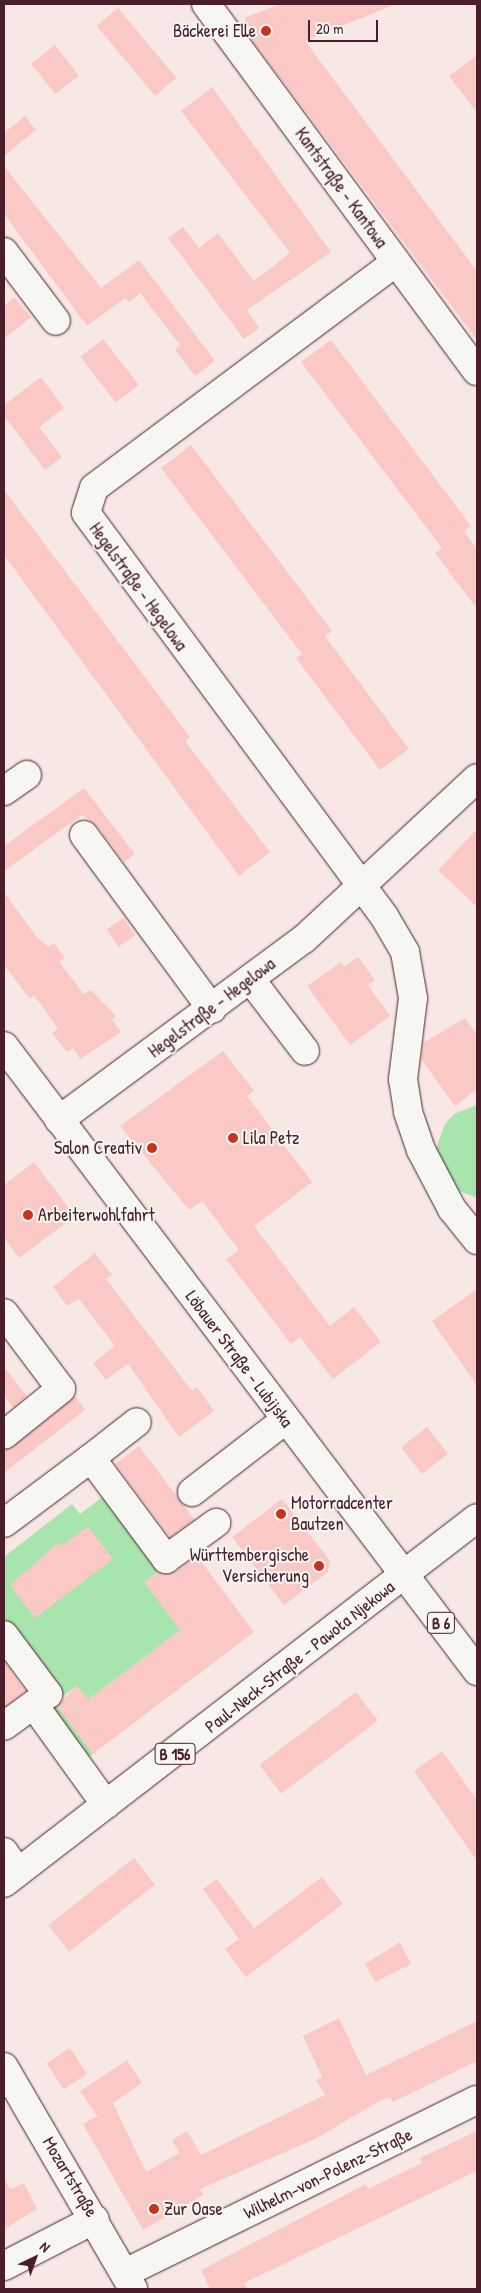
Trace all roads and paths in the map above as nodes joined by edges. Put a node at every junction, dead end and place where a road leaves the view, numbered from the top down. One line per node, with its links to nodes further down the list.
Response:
1 (207, 4): 3 (street, Kantstraße - Kantowa)
2 (4, 252): 4 (street)
3 (396, 262): 5 (street, Kantstraße - Kantowa); 10 (street, Hegelstraße - Hegelowa)
4 (56, 321)
5 (477, 371)
6 (27, 775): 8 (street)
7 (477, 778): 10 (street, Hegelstraße - Hegelowa)
8 (4, 791)
9 (84, 834): 12 (street)
10 (360, 888): 11 (street, Hegelstraße - Hegelowa); 16 (street)
11 (251, 980): 12 (street, Hegelstraße - Hegelowa); 14 (street)
12 (212, 1009): 15 (street, Hegelstraße - Hegelowa)
13 (4, 1046): 15 (street, Löbauer Straße - Lubijska)
14 (305, 1052)
15 (59, 1120): 18 (street, Löbauer Straße - Lubijska)
16 (477, 1240)
17 (4, 1313): 20 (street)
18 (285, 1420): 22 (street); 26 (street, Löbauer Straße - Lubijska)
19 (137, 1422): 21 (street)
20 (7, 1426)
21 (91, 1458): 24 (street); 25 (street)
22 (192, 1492)
23 (477, 1518): 26 (street, B 156)
24 (4, 1523)
25 (216, 1523)
26 (404, 1576): 28 (street, Löbauer Straße - Lubijska / B 6); 32 (street, Paul-Neck-Straße - Pawoła Njekowa / B 156)
27 (4, 1635): 29 (street)
28 (477, 1671)
29 (34, 1705): 30 (street); 32 (street)
30 (4, 1726)
31 (65, 1726): 32 (street)
32 (112, 1801): 33 (street, Paul-Neck-Straße - Pawoła Njekowa / B 156)
33 (9, 1869)
34 (4, 2067): 36 (street, Mozartstraße)
35 (477, 2100): 38 (street, Wilhelm-von-Polenz-Straße)
36 (95, 2219): 37 (street); 38 (street, Mozartstraße)
37 (4, 2266)
38 (129, 2281)

